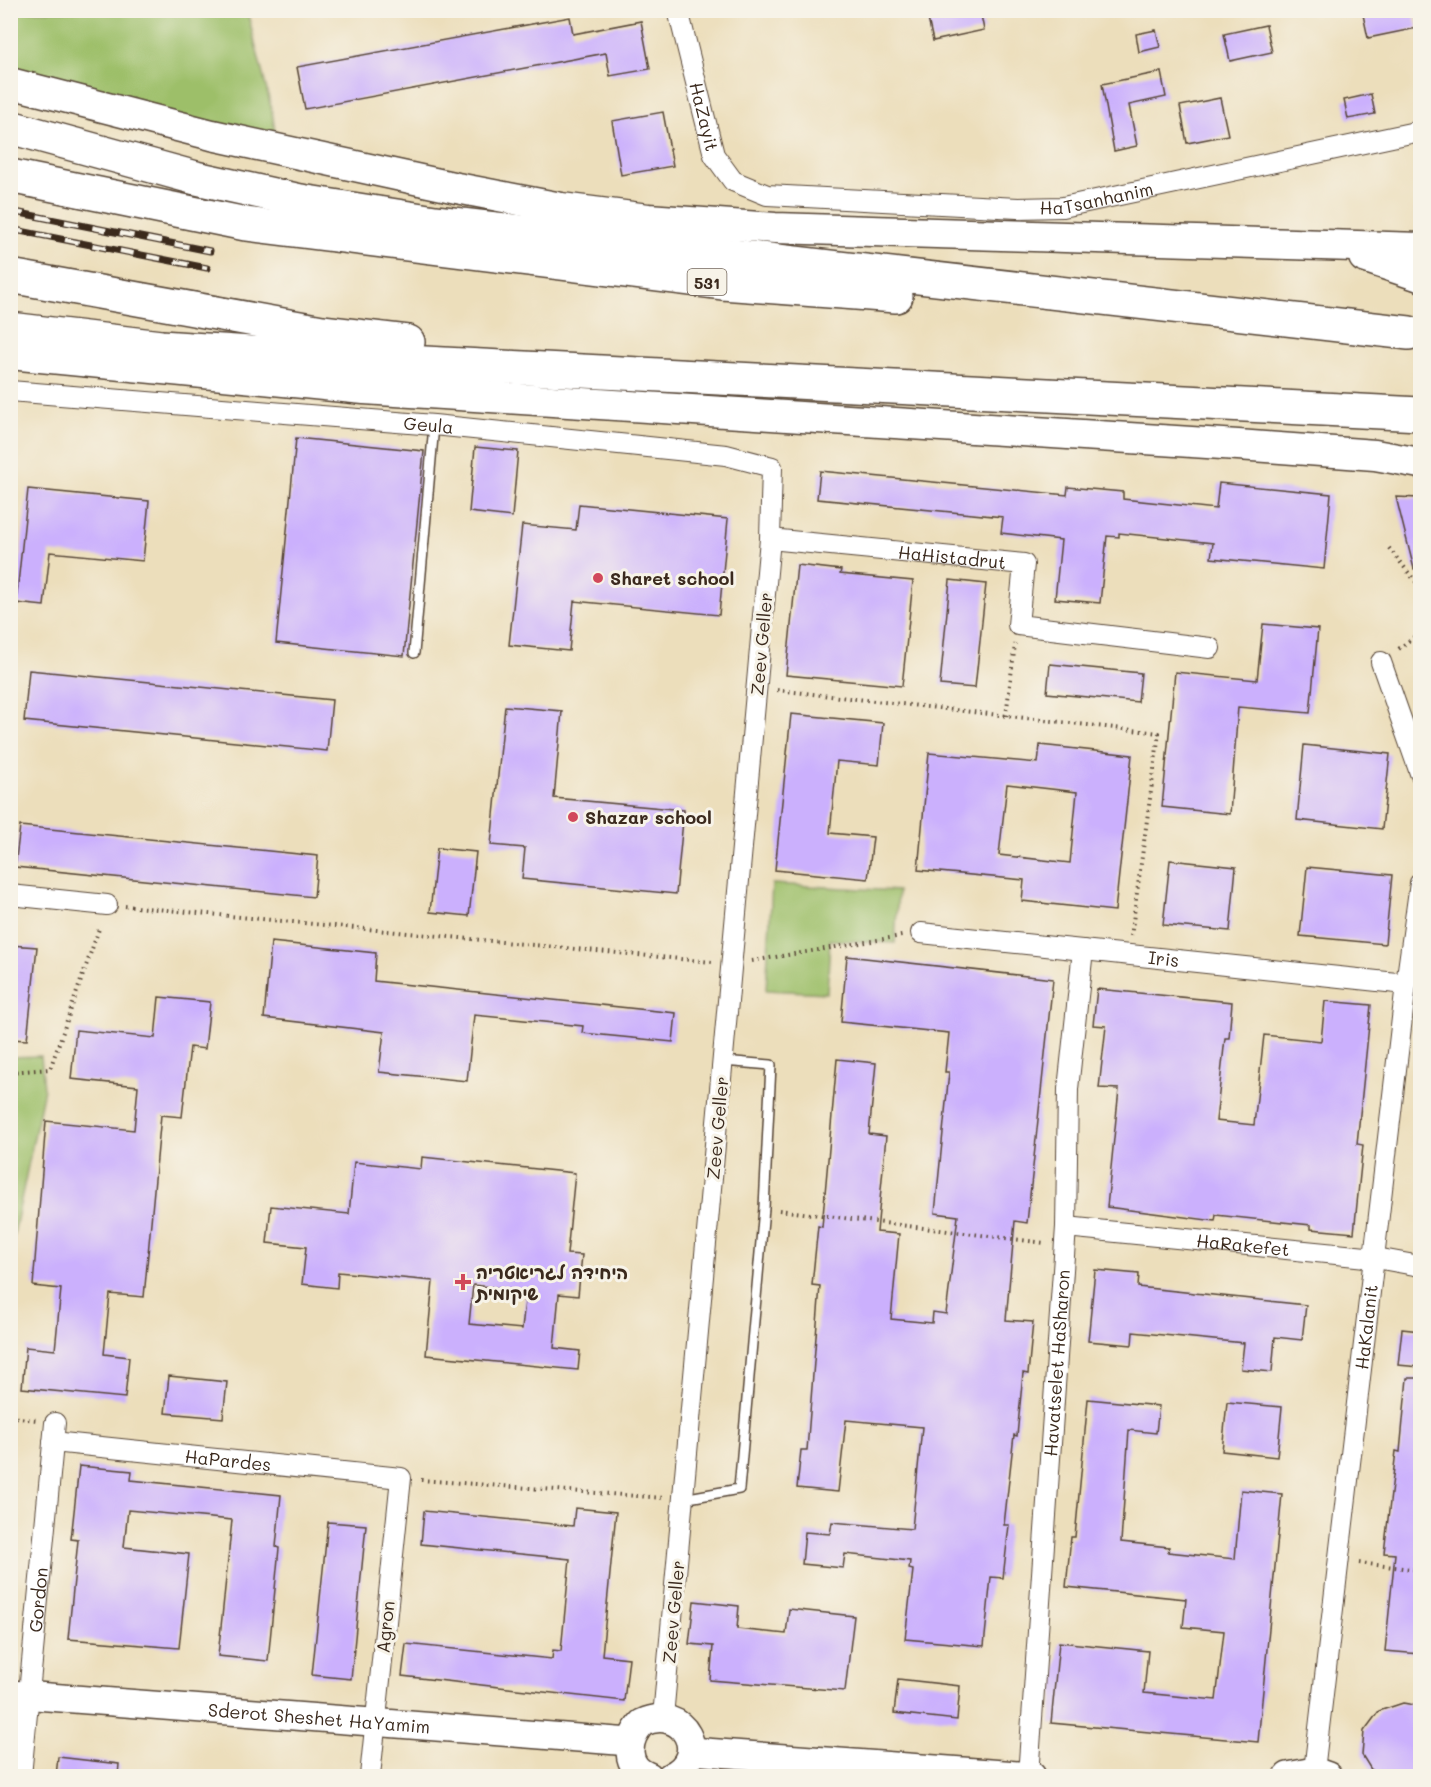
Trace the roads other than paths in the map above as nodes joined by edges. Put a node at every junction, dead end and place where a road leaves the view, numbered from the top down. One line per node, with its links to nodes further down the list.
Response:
1 (678, 10): 6 (street, HaZayit)
2 (10, 83): 7 (main road)
3 (10, 127): 5 (highway, 531)
4 (1420, 131): 6 (street, HaTsanhanim)
5 (10, 176)
6 (767, 195)
7 (1320, 246): 8 (main road); 10 (main road)
8 (1420, 248)
9 (10, 276): 13 (highway)
10 (1420, 276)
11 (10, 329): 13 (highway)
12 (10, 354): 18 (main road)
13 (688, 376): 15 (highway)
14 (10, 391): 16 (street, Geula)
15 (1420, 414)
16 (434, 425): 20 (street, Geula); 22 (lane)
17 (1420, 450): 18 (main road)
18 (1375, 455): 19 (main road)
19 (1420, 463)
20 (770, 539): 21 (street, HaHistadrut); 31 (street, Zeev Geller)
21 (1210, 648)
22 (414, 653)
23 (1381, 662): 24 (street)
24 (1420, 773)
25 (1420, 883): 30 (street, HaKalanit)
26 (10, 895): 27 (street)
27 (107, 905)
28 (921, 933): 29 (street, Iris)
29 (1083, 950): 30 (street, Iris); 32 (street, Havatselet HaSharon)
30 (1406, 984): 33 (street, HaKalanit)
31 (723, 1061): 37 (street, Zeev Geller); 37 (lane)
32 (1065, 1236): 33 (street, HaRakefet); 48 (street, Havatselet HaSharon)
33 (1376, 1258): 34 (street, HaRakefet); 43 (street, HaKalanit)
34 (1420, 1266)
35 (54, 1433): 36 (street, HaPardes); 38 (street, Gordon)
36 (401, 1478): 40 (street, Agron)
37 (683, 1499): 39 (street, Zeev Geller)
38 (20, 1695): 40 (street, Sderot Sheshet HaYamim); 44 (street, Gordon)
39 (663, 1717): 41 (street); 42 (street)
40 (376, 1721): 41 (street, Sderot Sheshet HaYamim); 45 (street, Agron)
41 (630, 1742): 46 (street)
42 (691, 1751): 47 (street); 48 (street)
43 (1310, 1775)
44 (21, 1776)
45 (370, 1776)
46 (649, 1776)
47 (671, 1776)
48 (1030, 1776)

